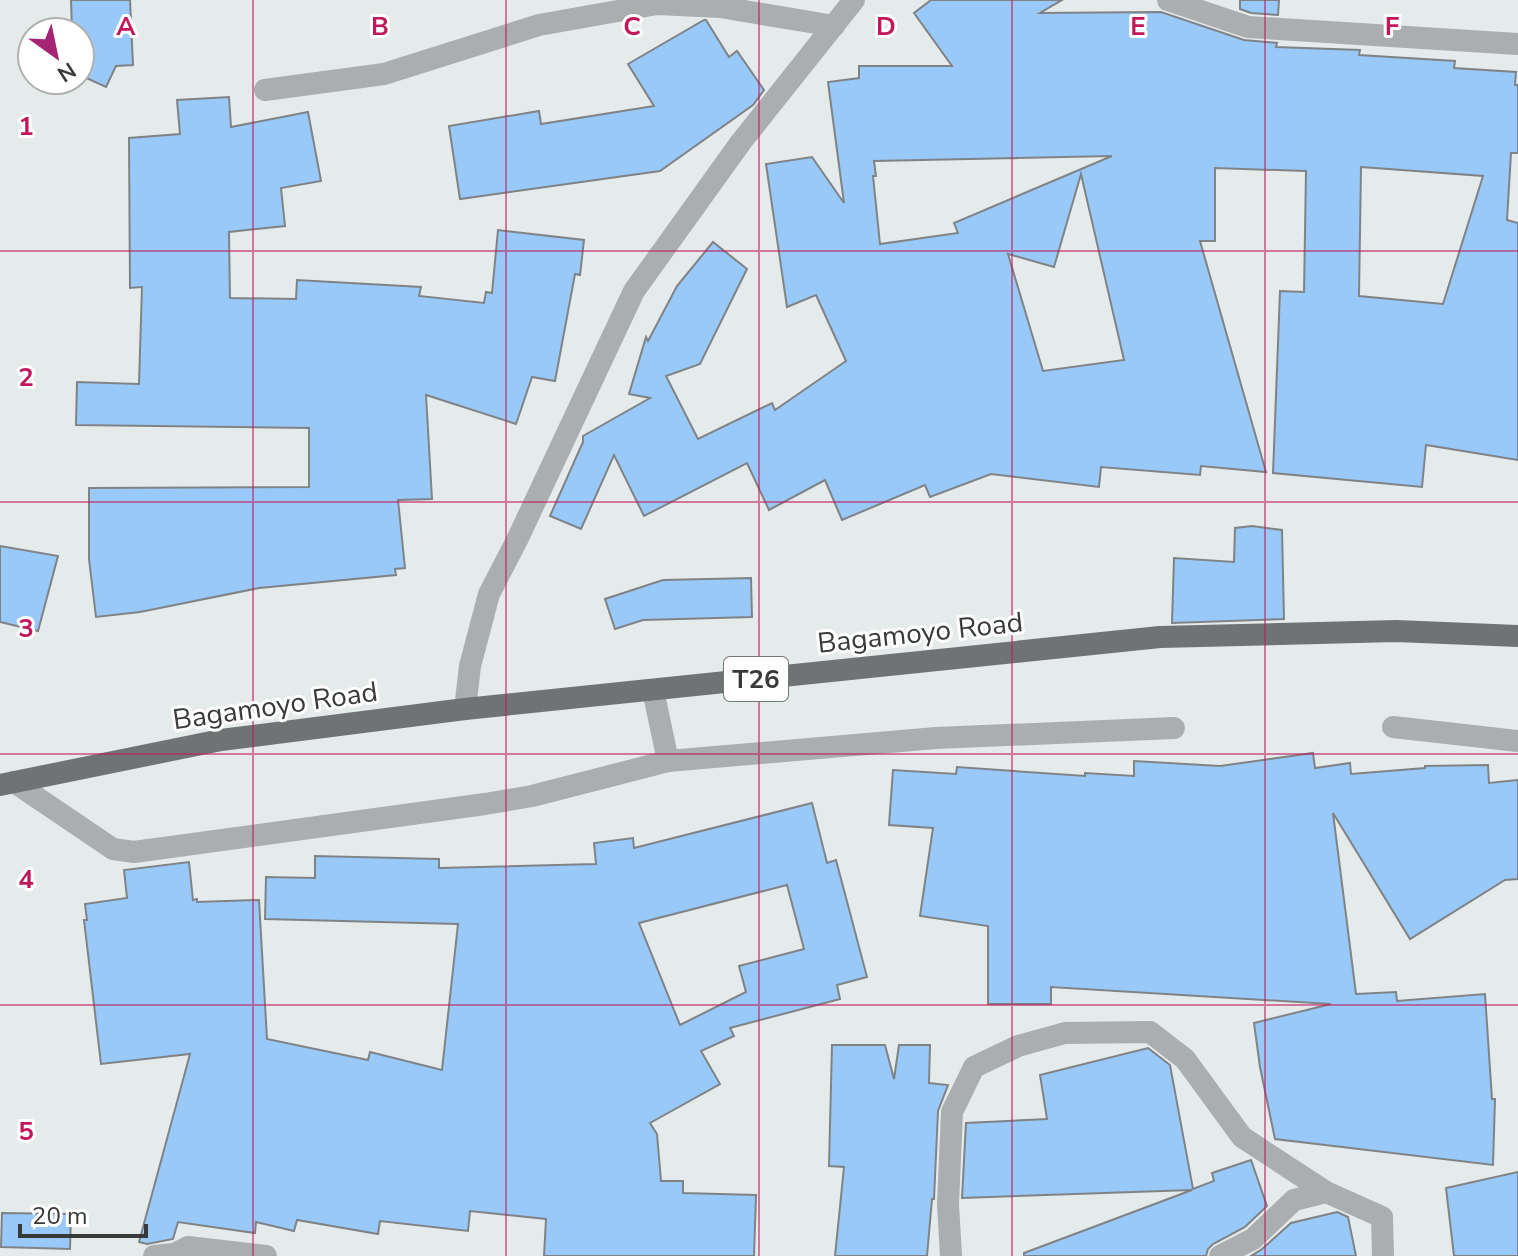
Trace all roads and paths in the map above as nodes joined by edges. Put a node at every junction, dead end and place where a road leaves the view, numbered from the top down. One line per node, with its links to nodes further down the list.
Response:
1 (854, 0): 3 (street)
2 (1168, 0): 4 (street)
3 (834, 26): 5 (street); 8 (street)
4 (1518, 44)
5 (265, 90)
6 (1518, 636): 7 (highway, Bagamoyo Road / T26)
7 (653, 690): 8 (highway, Bagamoyo Road / T26); 12 (street)
8 (465, 709): 13 (highway, Bagamoyo Road / T26)
9 (1393, 727): 11 (street)
10 (1174, 728): 12 (street)
11 (1518, 741)
12 (668, 761): 13 (street)
13 (7, 783)
14 (1326, 1192): 17 (street); 18 (street); 19 (street)
15 (154, 1256): 16 (street)
16 (266, 1256)
17 (951, 1256)
18 (1220, 1256)
19 (1383, 1256)

